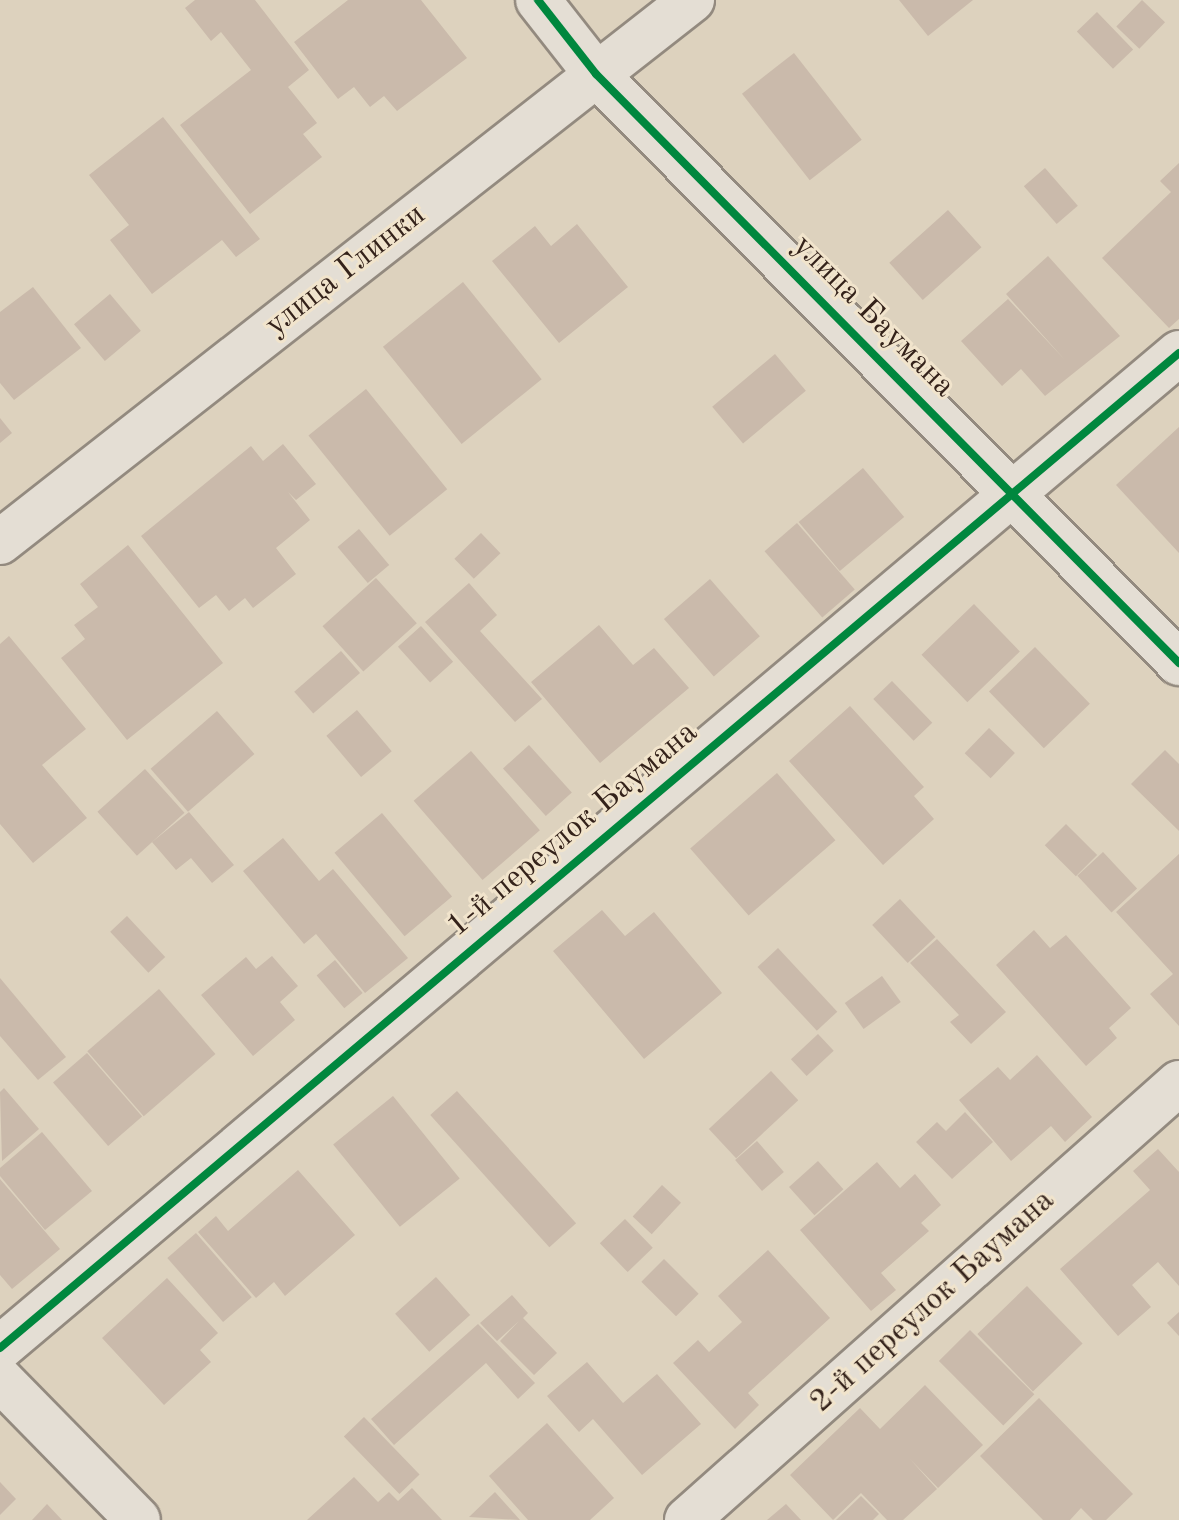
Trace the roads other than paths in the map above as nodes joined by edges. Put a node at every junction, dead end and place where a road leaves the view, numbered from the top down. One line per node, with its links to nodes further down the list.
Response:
1 (538, 0): 3 (street, улица Баумана)
2 (692, 0): 3 (street, улица Глинки)
3 (596, 74): 5 (street, улица Баумана); 6 (street, улица Глинки)
4 (1179, 353): 5 (street, 1-й переулок Баумана)
5 (1011, 490): 7 (street, улица Баумана); 9 (street, 1-й переулок Баумана)
6 (0, 542)
7 (1179, 663)
8 (1179, 1083): 12 (street, 2-й переулок Баумана)
9 (0, 1348)
10 (0, 1379): 11 (street)
11 (138, 1520)
12 (687, 1520)

